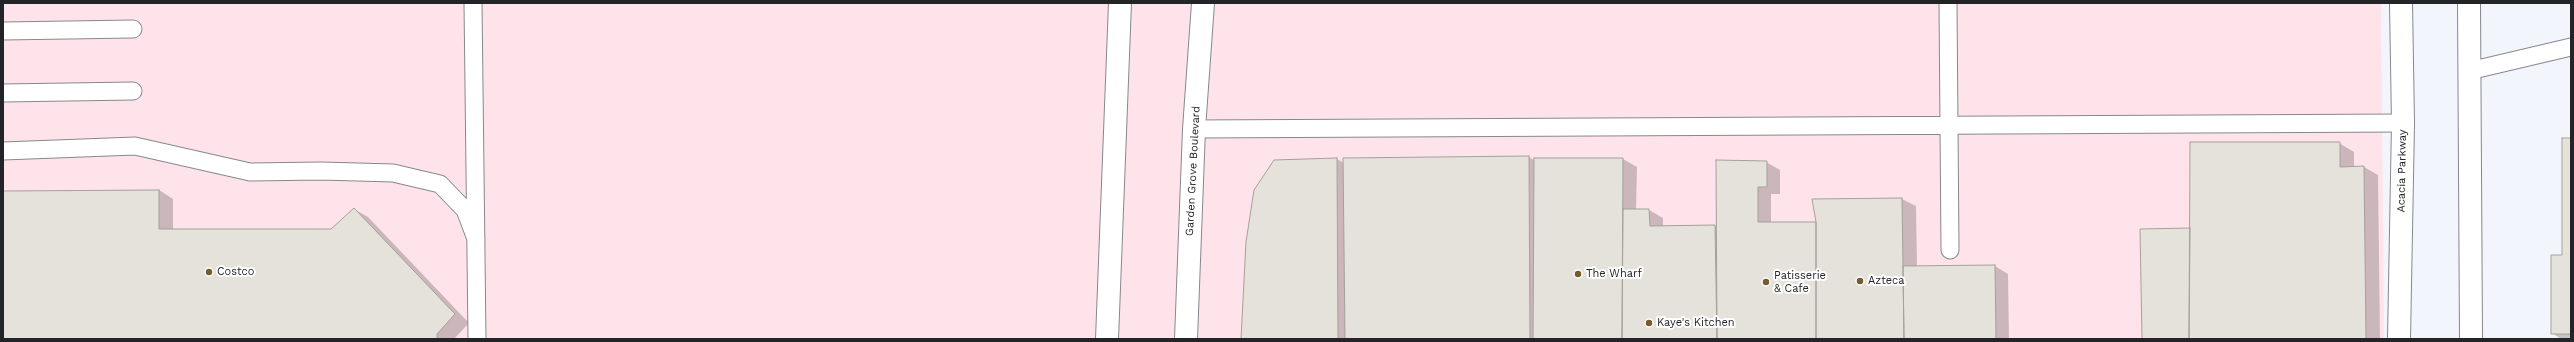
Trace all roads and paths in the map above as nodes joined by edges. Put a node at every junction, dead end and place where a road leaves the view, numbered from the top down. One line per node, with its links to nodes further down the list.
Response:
1 (473, 3): 17 (lane)
2 (1120, 3): 20 (street)
3 (1203, 3): 15 (street, Garden Grove Boulevard)
4 (1948, 3): 14 (lane)
5 (2401, 3): 13 (street, Acacia Parkway)
6 (2469, 3): 10 (street)
7 (133, 29): 8 (lane)
8 (3, 31)
9 (2571, 47): 10 (lane)
10 (2469, 72): 23 (street)
11 (133, 91): 12 (lane)
12 (3, 93)
13 (2403, 123): 14 (lane); 22 (street, Acacia Parkway)
14 (1949, 124): 15 (lane); 18 (lane)
15 (1194, 129): 21 (street, Garden Grove Boulevard)
16 (3, 151): 17 (lane)
17 (476, 239): 19 (lane)
18 (1950, 250)
19 (477, 339)
20 (1107, 339)
21 (1186, 339)
22 (2400, 339)
23 (2471, 339)

